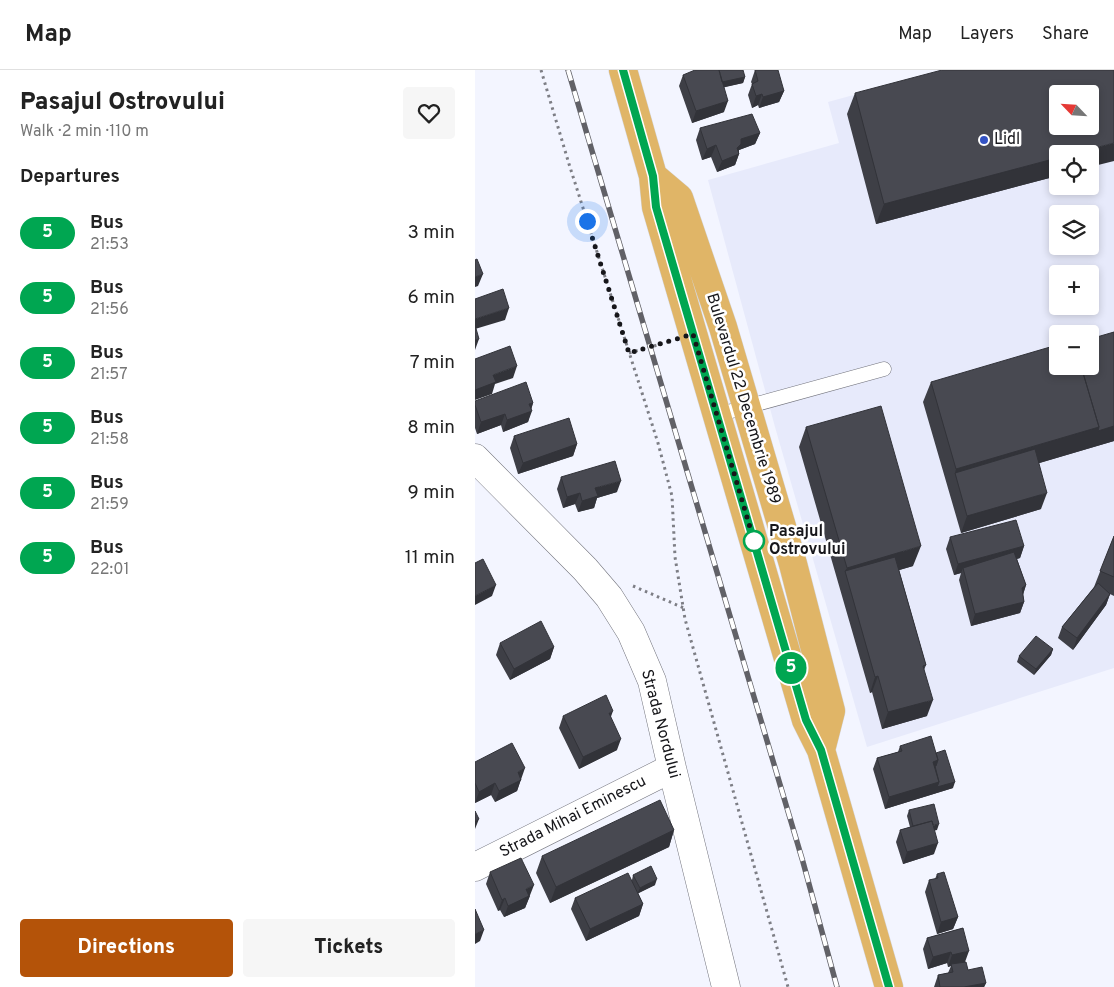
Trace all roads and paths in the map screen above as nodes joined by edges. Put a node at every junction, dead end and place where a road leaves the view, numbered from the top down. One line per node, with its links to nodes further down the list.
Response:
1 (541, 70): 5 (path)
2 (623, 70): 3 (main road, Bulevardul 22 Decembrie 1989)
3 (653, 176): 4 (main road, Bulevardul 22 Decembrie 1989); 7 (main road, Bulevardul 22 Decembrie 1989)
4 (693, 334): 5 (path); 8 (main road, Bulevardul 22 Decembrie 1989)
5 (629, 353): 11 (path)
6 (884, 369): 7 (lane)
7 (747, 408): 8 (lane); 12 (main road, Bulevardul 22 Decembrie 1989)
8 (717, 415): 12 (main road, Bulevardul 22 Decembrie 1989)
9 (475, 458): 13 (street, Strada Nordului)
10 (630, 585): 11 (path)
11 (683, 608): 16 (path)
12 (821, 750): 17 (main road, Bulevardul 22 Decembrie 1989)
13 (672, 768): 14 (street, Strada Mihai Eminescu); 15 (street, Strada Nordului)
14 (475, 867)
15 (726, 987)
16 (788, 987)
17 (889, 987)

